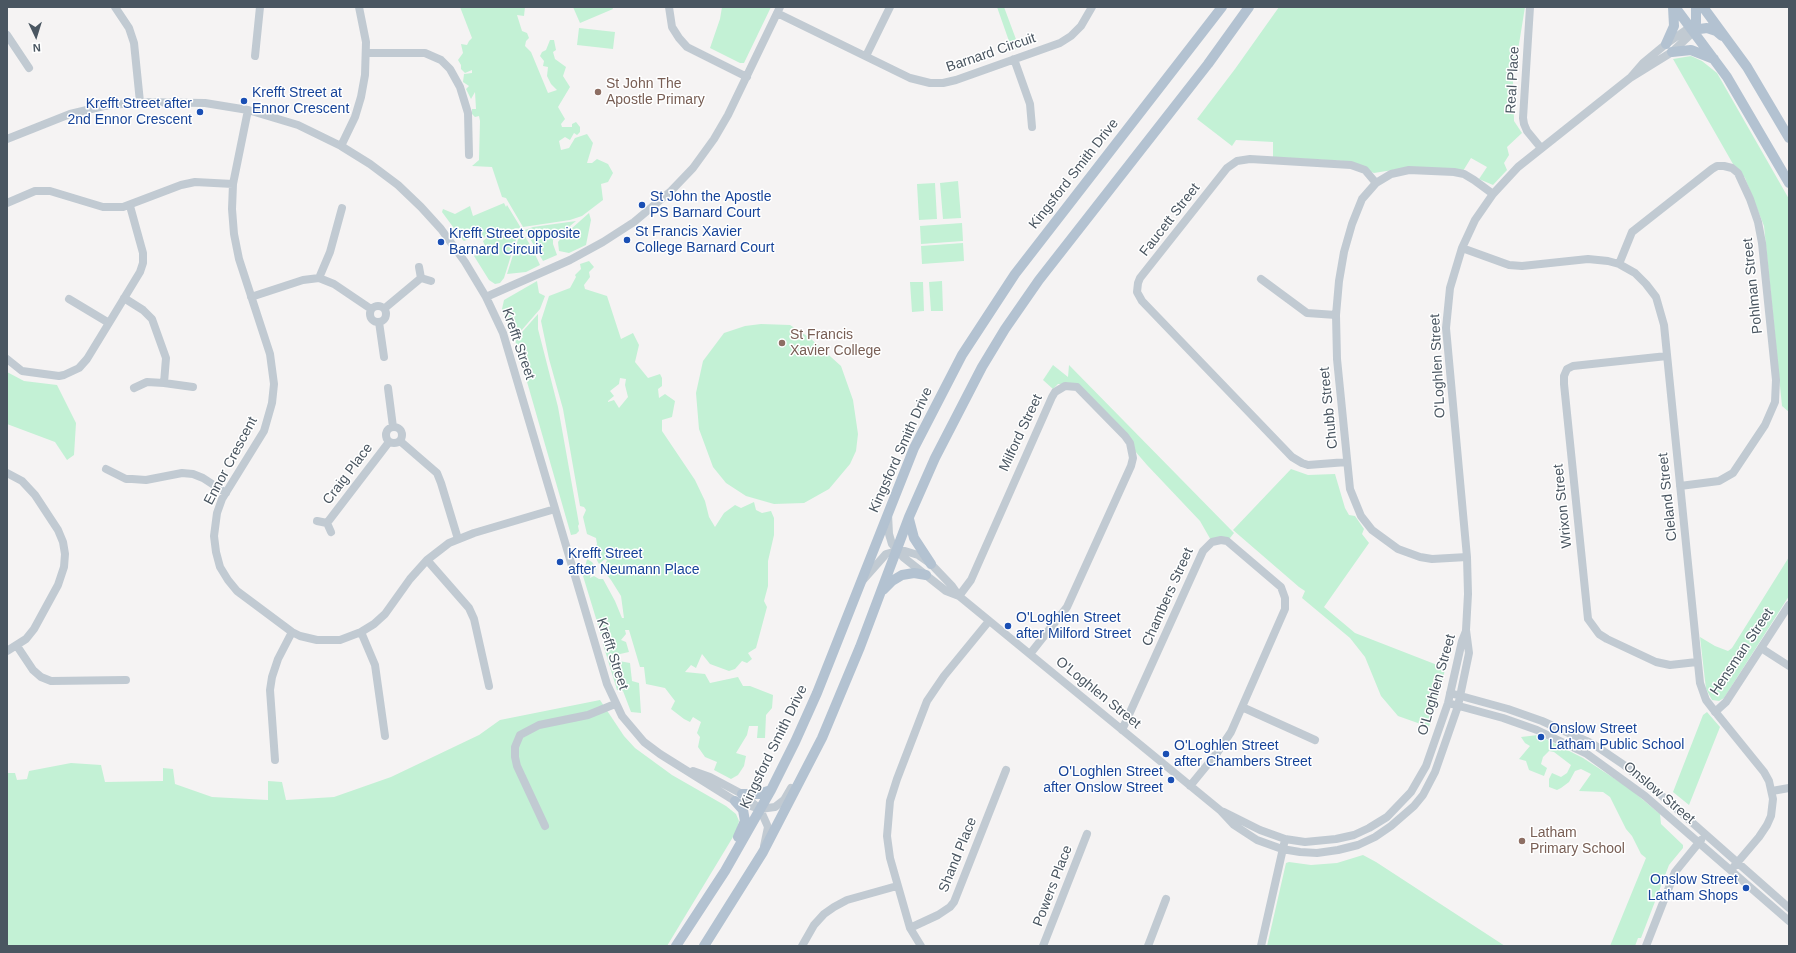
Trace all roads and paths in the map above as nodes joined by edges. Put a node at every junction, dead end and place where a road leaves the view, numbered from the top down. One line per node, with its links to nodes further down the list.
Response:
1 (115, 7): 25 (street)
2 (260, 7): 19 (street)
3 (359, 7): 18 (street)
4 (669, 7): 24 (street)
5 (890, 7): 20 (street)
6 (1092, 7): 22 (street, Barnard Circuit)
7 (1222, 7): 73 (main road, Kingsford Smith Drive)
8 (1249, 7): 74 (main road)
9 (1530, 7): 31 (street, Real Place)
10 (1674, 7): 14 (main road); 17 (main road)
11 (1696, 7): 14 (main road)
12 (1703, 7): 16 (main road)
13 (779, 10): 20 (street, Barnard Circuit); 24 (street, Barnard Circuit)
14 (1692, 30): 16 (main road); 17 (street, O'Loghlen Street); 21 (main road)
15 (7, 34): 23 (street)
16 (1730, 43): 28 (main road)
17 (1669, 48): 21 (main road); 31 (street, O'Loghlen Street)
18 (366, 53): 30 (street); 32 (street)
19 (255, 56)
20 (866, 56): 22 (street, Barnard Circuit)
21 (1714, 59): 33 (main road)
22 (1014, 60): 27 (street)
23 (29, 68)
24 (746, 77): 49 (street, Barnard Circuit)
25 (140, 102): 26 (street, Krefft Street); 29 (street, Krefft Street)
26 (248, 110): 30 (street, Krefft Street); 36 (street, Ennor Crescent)
27 (1032, 127)
28 (1789, 138)
29 (7, 139)
30 (341, 146): 49 (street, Krefft Street)
31 (1541, 148): 37 (street, O'Loghlen Street)
32 (469, 155)
33 (1786, 175): 35 (main road)
34 (1376, 183): 37 (street); 54 (street, Chubb Street); 67 (street, Faucett Street)
35 (1789, 183)
36 (233, 184): 39 (street); 48 (street, Ennor Crescent)
37 (1493, 194): 41 (street, O'Loghlen Street)
38 (7, 203): 39 (street)
39 (130, 206): 50 (street)
40 (342, 208): 44 (street)
41 (1462, 248): 42 (street, Cleland Street); 80 (street, O'Loghlen Street)
42 (1619, 264): 57 (street, Cleland Street); 70 (street, Pohlman Street)
43 (419, 267): 45 (street)
44 (319, 278): 48 (street); 53 (street)
45 (421, 278): 47 (street); 52 (street)
46 (1261, 279): 54 (street)
47 (431, 281)
48 (251, 297): 71 (street, Ennor Crescent)
49 (486, 297): 72 (street, Krefft Street)
50 (124, 298): 56 (street); 60 (street)
51 (69, 299): 56 (street)
52 (385, 308): 53 (street); 55 (street)
53 (371, 309): 55 (street)
54 (1336, 315): 67 (street, Chubb Street)
55 (379, 322): 58 (street)
56 (109, 324): 59 (street)
57 (1667, 356): 70 (street, Cleland Street); 96 (street, Wrixon Street)
58 (384, 357)
59 (7, 359)
60 (164, 383): 61 (street); 62 (street)
61 (194, 387)
62 (134, 388)
63 (388, 388): 64 (street)
64 (393, 427): 65 (street); 66 (street)
65 (400, 440): 66 (street); 78 (street)
66 (389, 442): 76 (street, Craig Place)
67 (1347, 462): 80 (street, Chubb Street)
68 (106, 469): 71 (street)
69 (7, 473): 92 (street)
70 (1680, 486): 96 (street, Cleland Street)
71 (226, 493): 90 (street, Ennor Crescent)
72 (555, 509): 78 (street, Ennor Crescent); 103 (street, Krefft Street)
73 (888, 511): 79 (street, O'Loghlen Street); 84 (main road, Kingsford Smith Drive)
74 (909, 517): 79 (main road); 82 (main road)
75 (317, 521): 76 (street, Craig Place)
76 (327, 523): 77 (street, Craig Place)
77 (331, 532)
78 (458, 539): 81 (street, Ennor Crescent)
79 (897, 551): 82 (street, O'Loghlen Street); 83 (street, O'Loghlen Street); 84 (street); 85 (main road)
80 (1467, 557): 89 (street, O'Loghlen Street)
81 (427, 560): 91 (street, Ennor Crescent); 99 (street)
82 (931, 564): 86 (street, O'Loghlen Street)
83 (926, 575): 85 (main road); 86 (street, O'Loghlen Street)
84 (860, 582): 117 (main road, Kingsford Smith Drive)
85 (880, 593): 114 (main road)
86 (959, 596): 88 (street, O'Loghlen Street); 95 (street, Milford Street)
87 (1789, 605): 93 (street, Hensman Street)
88 (989, 621): 95 (street, O'Loghlen Street); 132 (street)
89 (1466, 630): 100 (street, O'Loghlen Street); 101 (street, O'Loghlen Street)
90 (292, 632): 91 (street, Ennor Crescent); 112 (street)
91 (361, 632): 108 (street)
92 (17, 646): 94 (street); 98 (street)
93 (1761, 648): 97 (street); 106 (street, Hensman Street)
94 (7, 652)
95 (1030, 654): 107 (street, O'Loghlen Street)
96 (1697, 662): 106 (street, Cleland Street)
97 (1789, 666)
98 (126, 680)
99 (489, 686)
100 (1450, 693): 101 (street, Onslow Street); 102 (street, O'Loghlen Street)
101 (1460, 696): 104 (street, O'Loghlen Street); 110 (street, Onslow Street)
102 (1448, 703): 104 (street, Onslow Street); 125 (street, O'Loghlen Street)
103 (615, 704): 119 (street, Krefft Street); 122 (street)
104 (1458, 706): 111 (street, Onslow Street); 127 (street, O'Loghlen Street)
105 (1242, 707): 107 (street, Chambers Street); 109 (street); 115 (street, Chambers Street)
106 (1715, 712): 118 (street, Cleland Street)
107 (1122, 730): 115 (street, O'Loghlen Street)
108 (384, 736)
109 (1315, 740)
110 (1593, 744): 111 (street); 124 (street, Onslow Street)
111 (1587, 754): 126 (street, Onslow Street)
112 (275, 760)
113 (1006, 770): 138 (street, Shand Place)
114 (805, 773): 120 (street); 128 (main road)
115 (1190, 786): 121 (street, O'Loghlen Street)
116 (1789, 788): 118 (street)
117 (771, 790): 119 (main road); 120 (main road, Kingsford Smith Drive)
118 (1772, 791): 129 (street, Cleland Street)
119 (739, 797): 120 (street, Krefft Street); 131 (main road)
120 (760, 809): 128 (street); 131 (main road, Kingsford Smith Drive)
121 (1220, 810): 125 (street, O'Loghlen Street); 127 (street, O'Loghlen Street)
122 (545, 826)
123 (1087, 834): 143 (street, Powers Place)
124 (1706, 835): 126 (street); 129 (street, Onslow Street)
125 (1285, 840): 127 (street)
126 (1699, 843): 130 (street, Onslow Street); 146 (street)
127 (1282, 849): 145 (street)
128 (763, 852): 140 (main road)
129 (1737, 862): 130 (street, Cleland Street); 133 (street, Onslow Street)
130 (1731, 870): 135 (street, Onslow Street)
131 (725, 871): 139 (main road, Kingsford Smith Drive)
132 (897, 886): 138 (street); 141 (street)
133 (1774, 895): 135 (street); 136 (street, Onslow Street)
134 (1166, 899): 144 (street)
135 (1767, 902): 137 (street, Onslow Street)
136 (1789, 908)
137 (1789, 920)
138 (910, 928): 142 (street)
139 (676, 946)
140 (704, 946)
141 (802, 946)
142 (921, 946)
143 (1043, 946)
144 (1148, 946)
145 (1261, 946)
146 (1646, 946)

